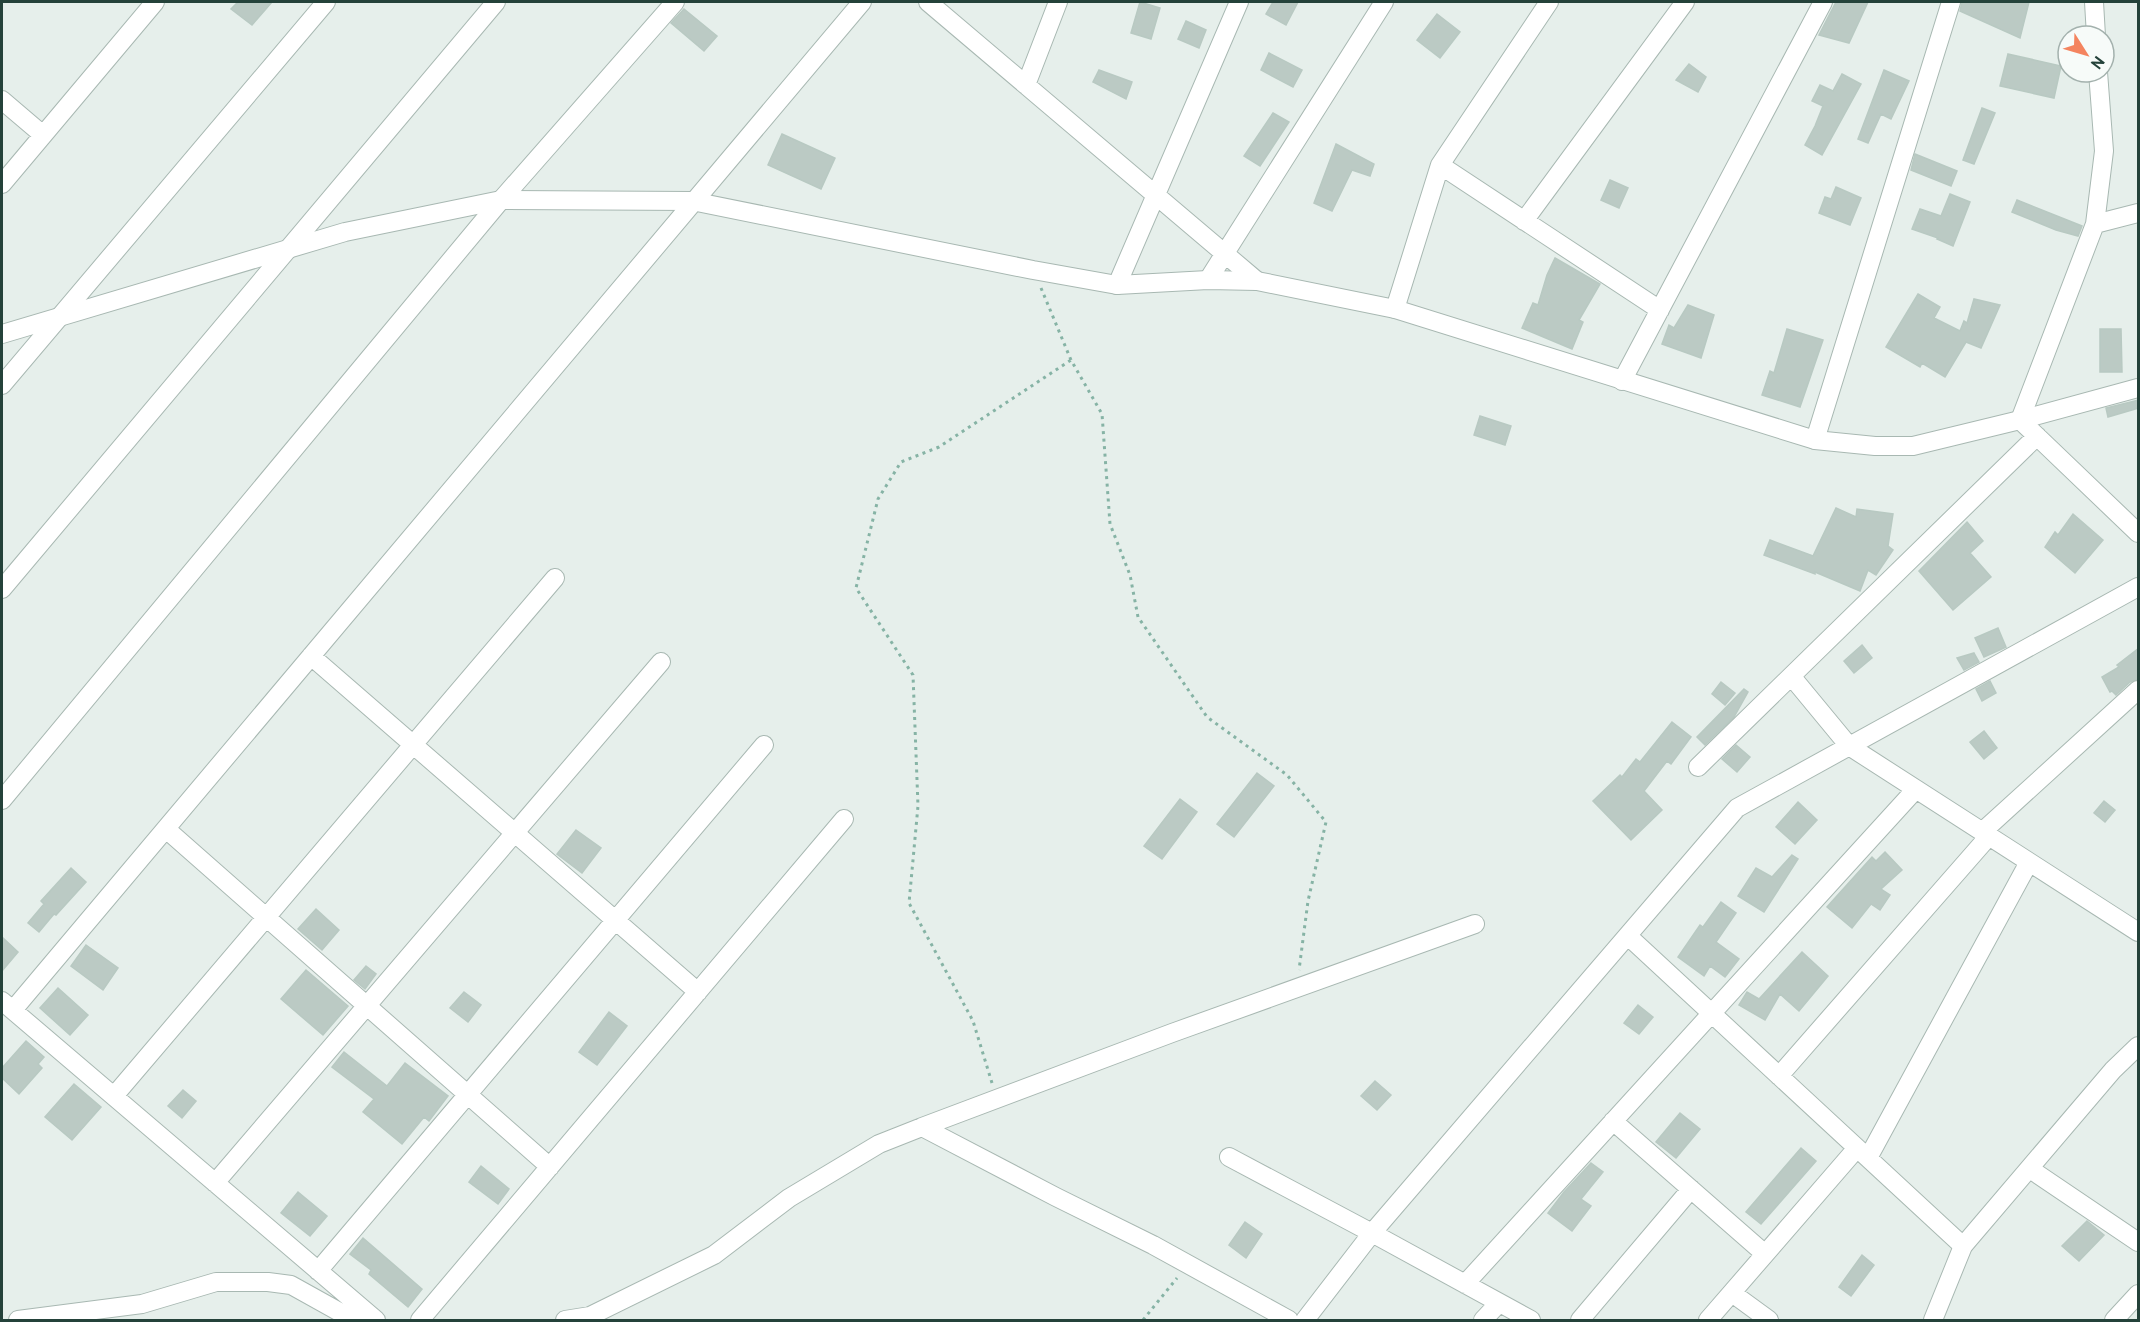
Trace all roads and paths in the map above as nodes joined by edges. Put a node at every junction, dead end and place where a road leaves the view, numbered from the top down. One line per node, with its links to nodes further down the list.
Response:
1 (155, 2): 19 (street)
2 (326, 2): 36 (street)
3 (496, 2): 28 (street)
4 (675, 2): 23 (street)
5 (861, 2): 24 (street)
6 (928, 2): 17 (street)
7 (1058, 2): 17 (street)
8 (1239, 2): 22 (street)
9 (1384, 2): 29 (street)
10 (1549, 2): 20 (street)
11 (1685, 2): 26 (street)
12 (1823, 2): 35 (street)
13 (1951, 2): 44 (street)
14 (2094, 2): 15 (street)
15 (2095, 24)
16 (2099, 84): 27 (street)
17 (1026, 85): 22 (street)
18 (2, 100): 19 (street)
19 (43, 135): 21 (street)
20 (1440, 165): 26 (street); 34 (street)
21 (2, 184)
22 (1156, 195): 29 (street); 33 (street)
23 (501, 200): 24 (street); 28 (street); 58 (street)
24 (692, 201): 30 (street); 49 (street)
25 (2139, 213): 27 (street)
26 (1524, 220): 35 (street)
27 (2095, 224): 42 (street)
28 (290, 247): 36 (street); 48 (street)
29 (1225, 254): 31 (street); 32 (street)
30 (1033, 270): 33 (street); 38 (path)
31 (1208, 280): 32 (street); 33 (street)
32 (1257, 281): 34 (street)
33 (1117, 285)
34 (1395, 309): 39 (street)
35 (1660, 310): 39 (street)
36 (57, 319): 37 (street); 40 (street)
37 (2, 334)
38 (1071, 360): 69 (path); 78 (path)
39 (1622, 381): 44 (street)
40 (2, 385)
41 (2139, 388): 42 (street)
42 (2020, 420): 43 (street); 44 (street)
43 (2037, 436): 45 (street); 51 (street)
44 (1815, 440)
45 (2139, 533)
46 (555, 578): 53 (street)
47 (2139, 587): 55 (street)
48 (2, 589)
49 (311, 656): 53 (street); 60 (street)
50 (661, 662): 61 (street)
51 (1792, 677): 55 (street); 56 (street)
52 (2139, 690): 62 (street)
53 (413, 744): 61 (street); 64 (street)
54 (764, 746): 65 (street)
55 (1850, 746): 57 (street); 68 (street)
56 (1698, 767)
57 (1916, 789): 62 (street); 73 (street)
58 (2, 800)
59 (844, 819): 70 (street)
60 (166, 829): 64 (street); 71 (street)
61 (515, 833): 65 (street); 72 (street)
62 (1986, 834): 63 (street); 75 (street)
63 (2029, 862): 67 (street); 81 (street)
64 (266, 917): 72 (street); 77 (street)
65 (615, 920): 70 (street); 76 (street)
66 (1475, 924): 69 (street)
67 (2139, 932)
68 (1628, 936): 73 (street); 87 (street)
69 (1297, 988): 78 (street)
70 (698, 992): 83 (street)
71 (7, 1005): 77 (street)
72 (366, 1006): 76 (street); 85 (street)
73 (1712, 1013): 75 (street); 79 (street)
74 (2139, 1046): 84 (street)
75 (1779, 1076): 81 (street)
76 (467, 1094): 83 (street); 92 (street)
77 (114, 1096): 85 (street)
78 (997, 1099): 80 (street)
79 (1613, 1120): 86 (street); 93 (street)
80 (922, 1127): 91 (street); 101 (street)
81 (1863, 1153): 89 (street); 90 (street)
82 (1229, 1157): 87 (street)
83 (550, 1167): 100 (street)
84 (2030, 1169): 88 (street); 89 (street)
85 (215, 1183): 92 (street)
86 (1691, 1189): 90 (street); 107 (street)
87 (1372, 1233): 93 (street); 104 (street)
88 (2139, 1242)
89 (1963, 1246): 110 (street)
90 (1765, 1254): 94 (street)
91 (1188, 1264): 102 (path); 103 (street)
92 (318, 1271): 99 (street)
93 (1465, 1284): 96 (street)
94 (1732, 1293): 108 (street); 109 (street)
95 (2139, 1294): 111 (street)
96 (1499, 1303): 105 (street); 106 (street)
97 (18, 1320): 98 (street)
98 (354, 1320)
99 (376, 1320)
100 (420, 1320)
101 (565, 1320)
102 (1143, 1320)
103 (1289, 1320)
104 (1305, 1320)
105 (1483, 1320)
106 (1531, 1320)
107 (1580, 1320)
108 (1708, 1320)
109 (1769, 1320)
110 (1933, 1320)
111 (2114, 1320)

